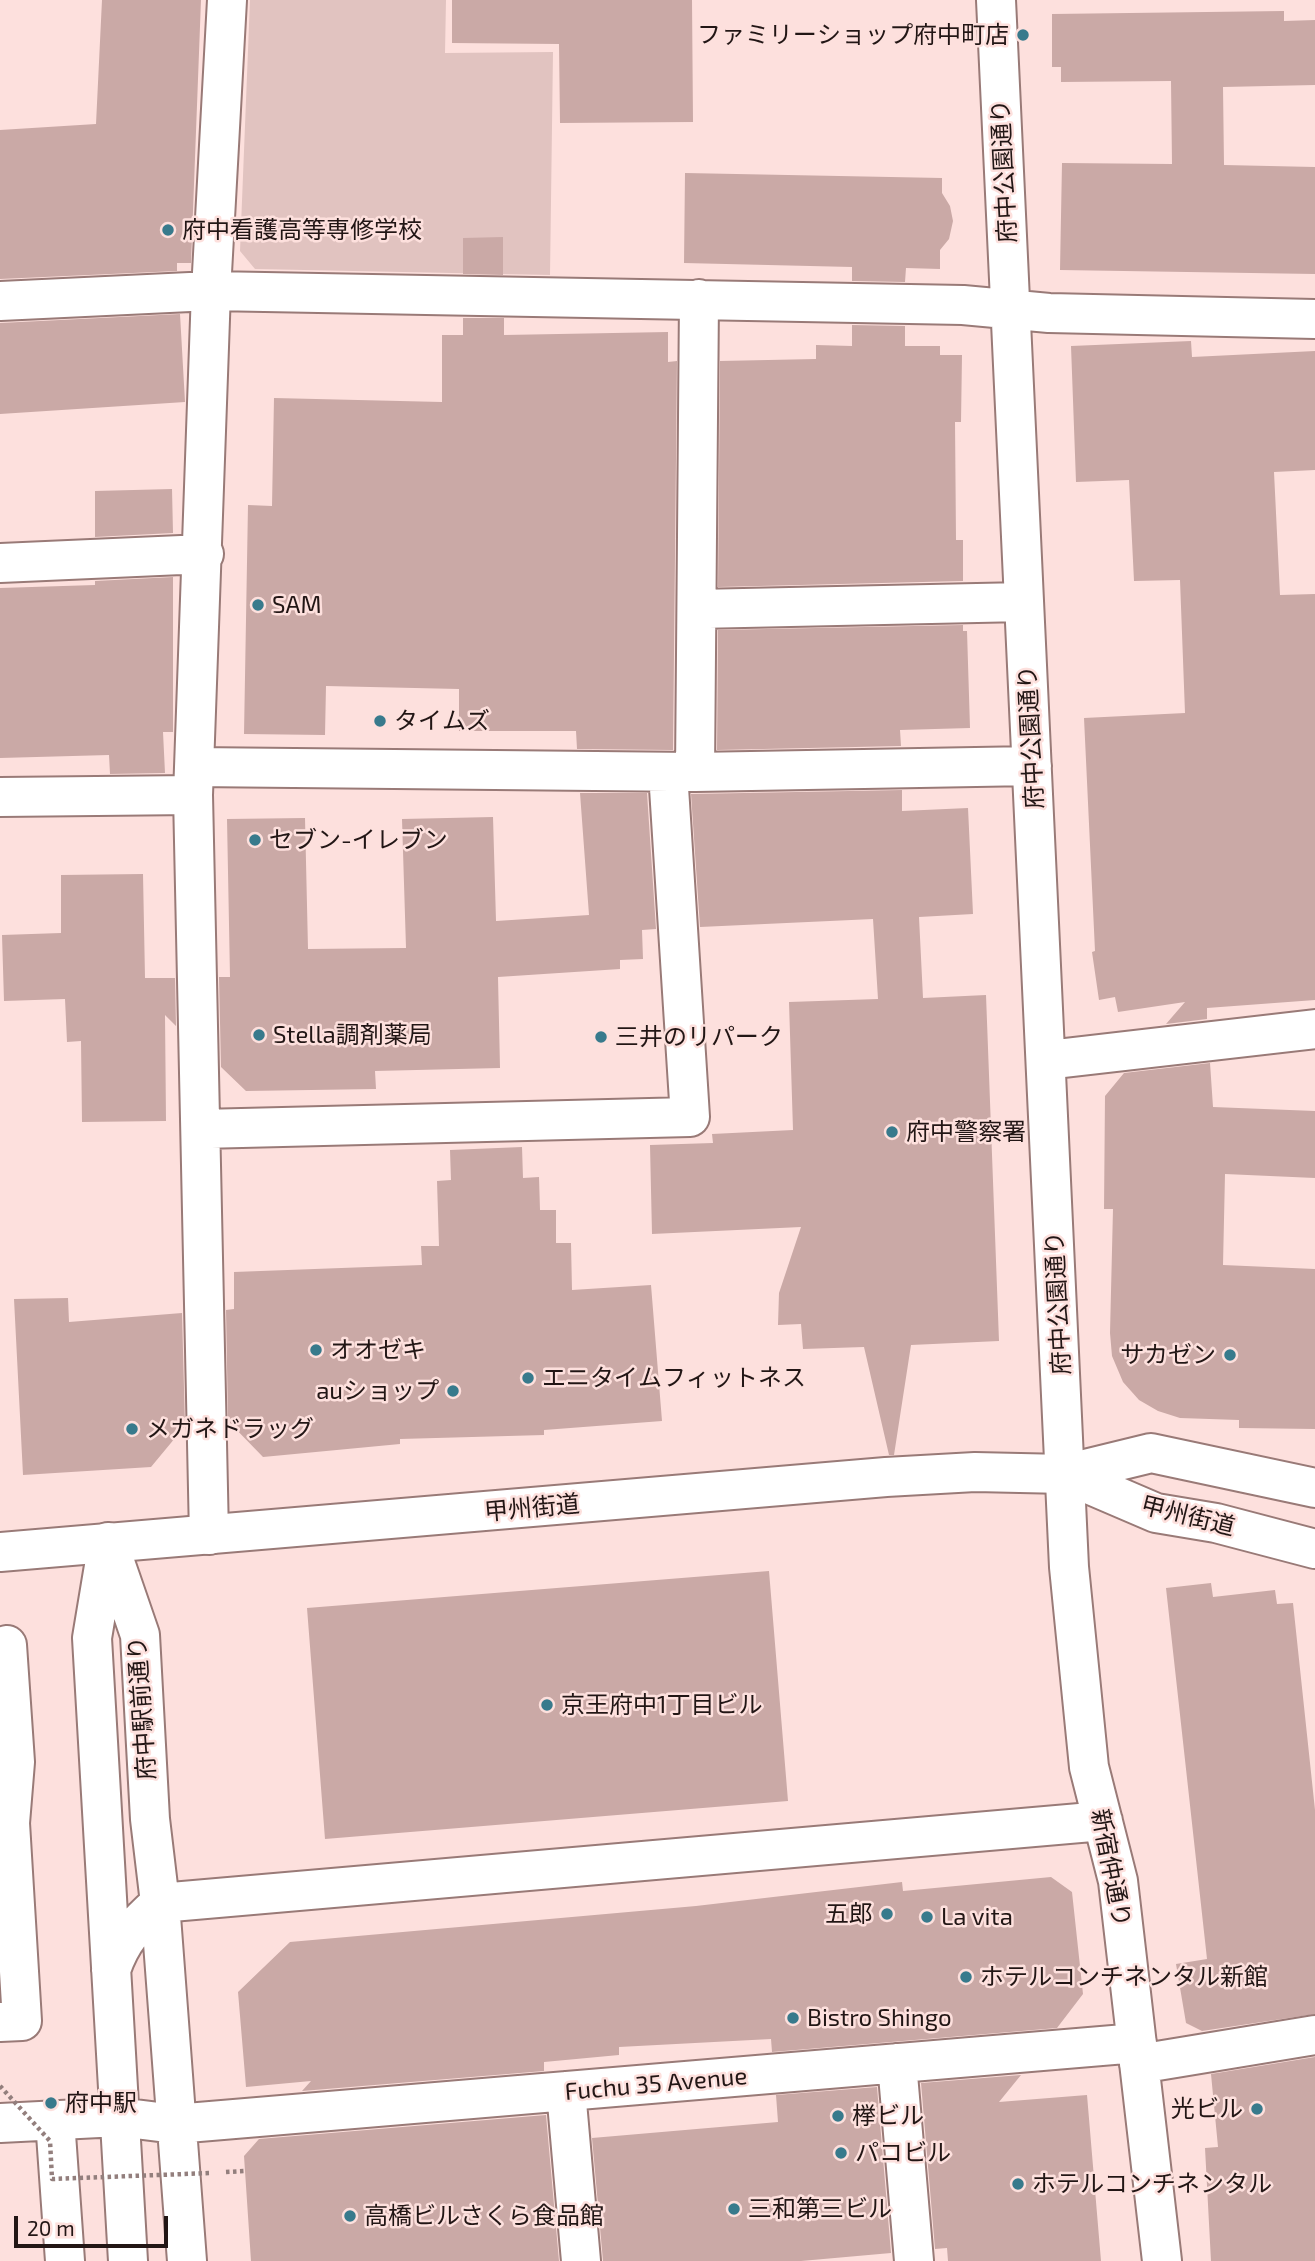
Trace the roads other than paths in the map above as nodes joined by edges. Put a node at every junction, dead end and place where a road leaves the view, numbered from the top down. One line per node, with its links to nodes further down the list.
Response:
1 (228, 0): 3 (main road)
2 (996, 0): 6 (main road, 府中公園通り)
3 (211, 291): 4 (main road); 5 (main road); 8 (main road)
4 (699, 299): 6 (main road); 11 (main road)
5 (0, 301)
6 (1011, 311): 7 (main road); 10 (main road, 府中公園通り)
7 (1315, 319)
8 (204, 554): 9 (main road); 14 (main road)
9 (0, 563)
10 (1024, 603): 11 (main road); 12 (main road, 府中公園通り)
11 (697, 608): 13 (main road)
12 (1032, 766): 13 (main road); 17 (main road, 府中公園通り)
13 (681, 772): 14 (main road); 18 (main road)
14 (194, 781): 15 (main road); 18 (main road)
15 (0, 797)
16 (1315, 1029): 17 (main road)
17 (1047, 1060): 19 (main road, 府中公園通り)
18 (201, 1129): 21 (main road)
19 (1065, 1474): 20 (main road, 甲州街道); 21 (main road, 甲州街道); 23 (main road, 甲州街道); 26 (main road, 新宿仲通り)
20 (1315, 1488)
21 (209, 1535): 22 (main road, 甲州街道)
22 (108, 1542): 24 (main road, 甲州街道); 27 (main road, 府中駅前通り); 28 (main road, 府中駅前通り)
23 (1315, 1549)
24 (0, 1552)
25 (7, 1645): 29 (main road)
26 (1103, 1821): 27 (main road); 32 (main road, 新宿仲通り)
27 (160, 1903): 28 (main road); 38 (main road, 府中駅前通り)
28 (111, 1970): 35 (main road, 府中駅前通り)
29 (10, 1980): 30 (main road)
30 (0, 2022)
31 (1315, 2035): 32 (main road, Fuchu 35 Avenue)
32 (1138, 2053): 33 (main road, Fuchu 35 Avenue); 46 (main road, 新宿仲通り)
33 (897, 2063): 34 (main road, Fuchu 35 Avenue); 45 (main road)
34 (566, 2091): 38 (main road, Fuchu 35 Avenue); 44 (main road)
35 (119, 2117): 36 (main road, Fuchu 35 Avenue); 38 (main road, Fuchu 35 Avenue); 42 (main road, 府中駅前通り)
36 (55, 2120): 37 (main road, Fuchu 35 Avenue); 39 (main road)
37 (0, 2123)
38 (176, 2124): 43 (main road, 府中駅前通り)
39 (59, 2162): 40 (main road); 41 (main road)
40 (40, 2261)
41 (65, 2261)
42 (128, 2261)
43 (187, 2261)
44 (581, 2261)
45 (914, 2261)
46 (1162, 2261)

